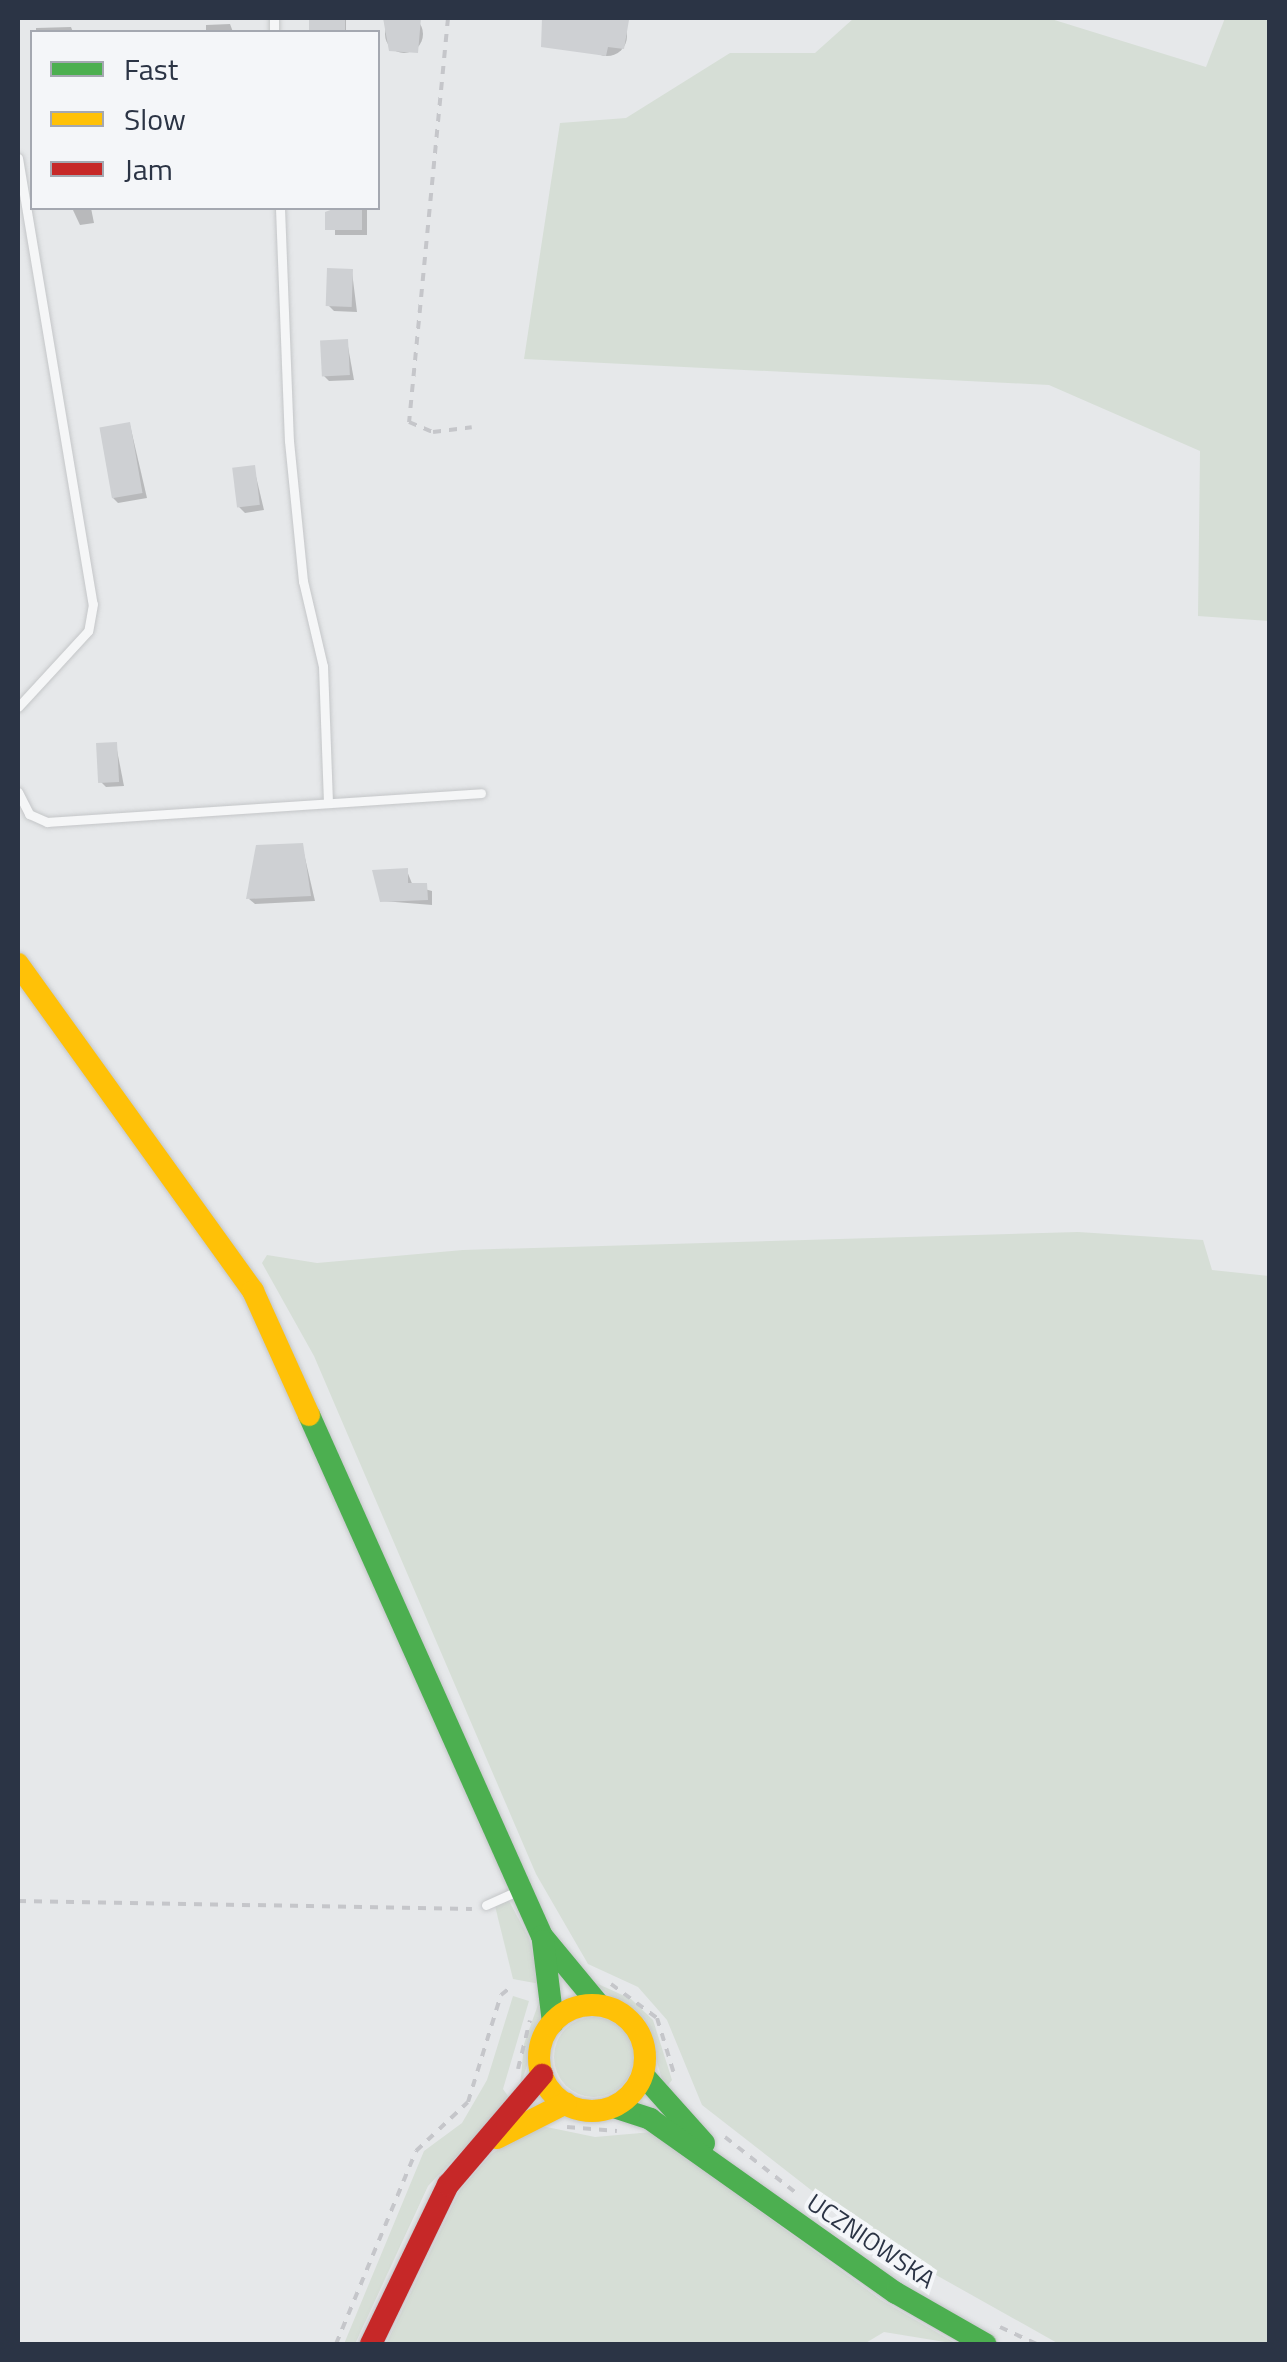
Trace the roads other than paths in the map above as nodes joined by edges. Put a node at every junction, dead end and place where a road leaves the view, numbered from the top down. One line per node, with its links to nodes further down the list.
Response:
1 (18, 158): 3 (lane)
2 (280, 210): 6 (lane)
3 (18, 707)
4 (18, 792): 6 (lane)
5 (481, 793): 6 (lane)
6 (328, 801)
7 (18, 964): 8 (main road)
8 (520, 1890): 9 (lane); 10 (main road)
9 (486, 1905)
10 (561, 1982): 11 (main road); 12 (main road)
11 (599, 2005): 12 (main road); 14 (main road)
12 (553, 2022): 13 (main road)
13 (542, 2075): 15 (main road); 17 (main road)
14 (644, 2076): 16 (main road); 18 (main road, UCZNIOWSKA)
15 (566, 2103): 16 (main road); 17 (main road)
16 (614, 2107): 18 (main road, UCZNIOWSKA)
17 (528, 2108): 20 (main road)
18 (657, 2110): 19 (main road, UCZNIOWSKA)
19 (988, 2333)
20 (370, 2344)

